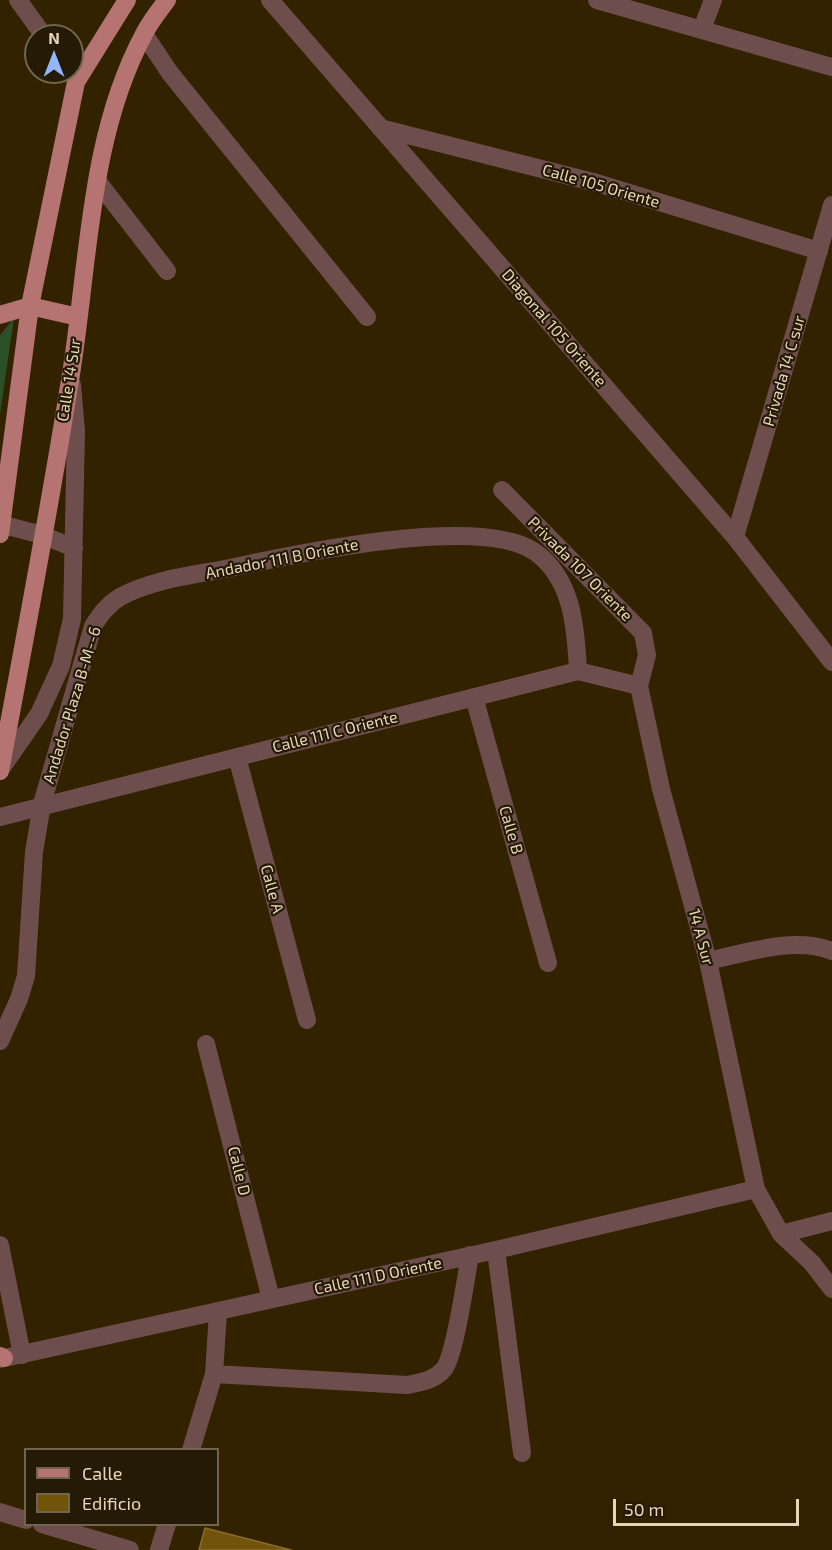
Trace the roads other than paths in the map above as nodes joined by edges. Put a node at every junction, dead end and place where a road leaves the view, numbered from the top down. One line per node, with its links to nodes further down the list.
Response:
1 (18, 0): 7 (street)
2 (126, 0): 10 (main road)
3 (167, 0): 9 (main road, Calle 14 Sur)
4 (270, 0): 13 (street, Diagonal 105 Oriente)
5 (597, 0): 8 (street)
6 (713, 0): 8 (street)
7 (35, 24)
8 (702, 29): 11 (street)
9 (144, 34): 14 (main road, Calle 14 Sur); 21 (street)
10 (84, 60)
11 (832, 67)
12 (71, 84): 18 (main road)
13 (380, 128): 16 (street, Calle 105 Oriente); 26 (street, Diagonal 105 Oriente)
14 (98, 182): 17 (street); 20 (main road, Calle 14 Sur)
15 (832, 205): 16 (street, Privada 14 C sur)
16 (819, 251): 26 (street, Privada 14 C sur)
17 (167, 271)
18 (30, 306): 19 (main road); 20 (main road); 24 (main road)
19 (0, 315)
20 (78, 317): 22 (main road, Calle 14 Sur)
21 (367, 317)
22 (71, 373): 25 (main road, Calle 14 Sur); 27 (street)
23 (502, 490): 31 (street, Privada 107 Oriente)
24 (1, 528): 25 (street)
25 (42, 535): 27 (street); 34 (main road, Calle 14 Sur)
26 (735, 537): 29 (street, Diagonal 105 Oriente)
27 (74, 548): 34 (street)
28 (105, 608): 30 (street, Andador 111 B Oriente); 35 (street, Andador Plaza B-M--6)
29 (832, 662)
30 (578, 671): 31 (street, Calle 111 C Oriente); 32 (street, Calle 111 C Oriente)
31 (639, 686): 38 (street, 14 A Sur)
32 (474, 698): 33 (street, Calle 111 C Oriente); 39 (street, Calle B)
33 (237, 757): 35 (street, Calle 111 C Oriente); 40 (street, Calle A)
34 (0, 770)
35 (42, 804): 36 (street, Calle 111 C Oriente); 41 (street, Andador Plaza B-M--6)
36 (0, 817)
37 (832, 951): 38 (street)
38 (708, 961): 43 (street, 14 A Sur)
39 (548, 963)
40 (307, 1020)
41 (0, 1041)
42 (206, 1044): 50 (street, Calle D)
43 (756, 1189): 45 (street, 14 A Sur); 47 (street, Calle 111 D Oriente)
44 (832, 1221): 45 (street)
45 (781, 1234): 49 (street, 14 A Sur)
46 (0, 1245): 52 (street)
47 (496, 1250): 48 (street, Calle 111 D Oriente); 55 (street)
48 (471, 1256): 50 (street, Calle 111 D Oriente); 53 (street)
49 (832, 1289)
50 (271, 1299): 51 (street, Calle 111 D Oriente)
51 (218, 1312): 52 (street, Calle 111 D Oriente); 53 (street)
52 (6, 1357)
53 (214, 1374): 54 (street)
54 (190, 1448)
55 (522, 1453)
56 (0, 1512): 57 (street)
57 (24, 1519)
58 (49, 1526): 60 (street)
59 (166, 1526): 61 (street)
60 (130, 1550)
61 (159, 1550)

